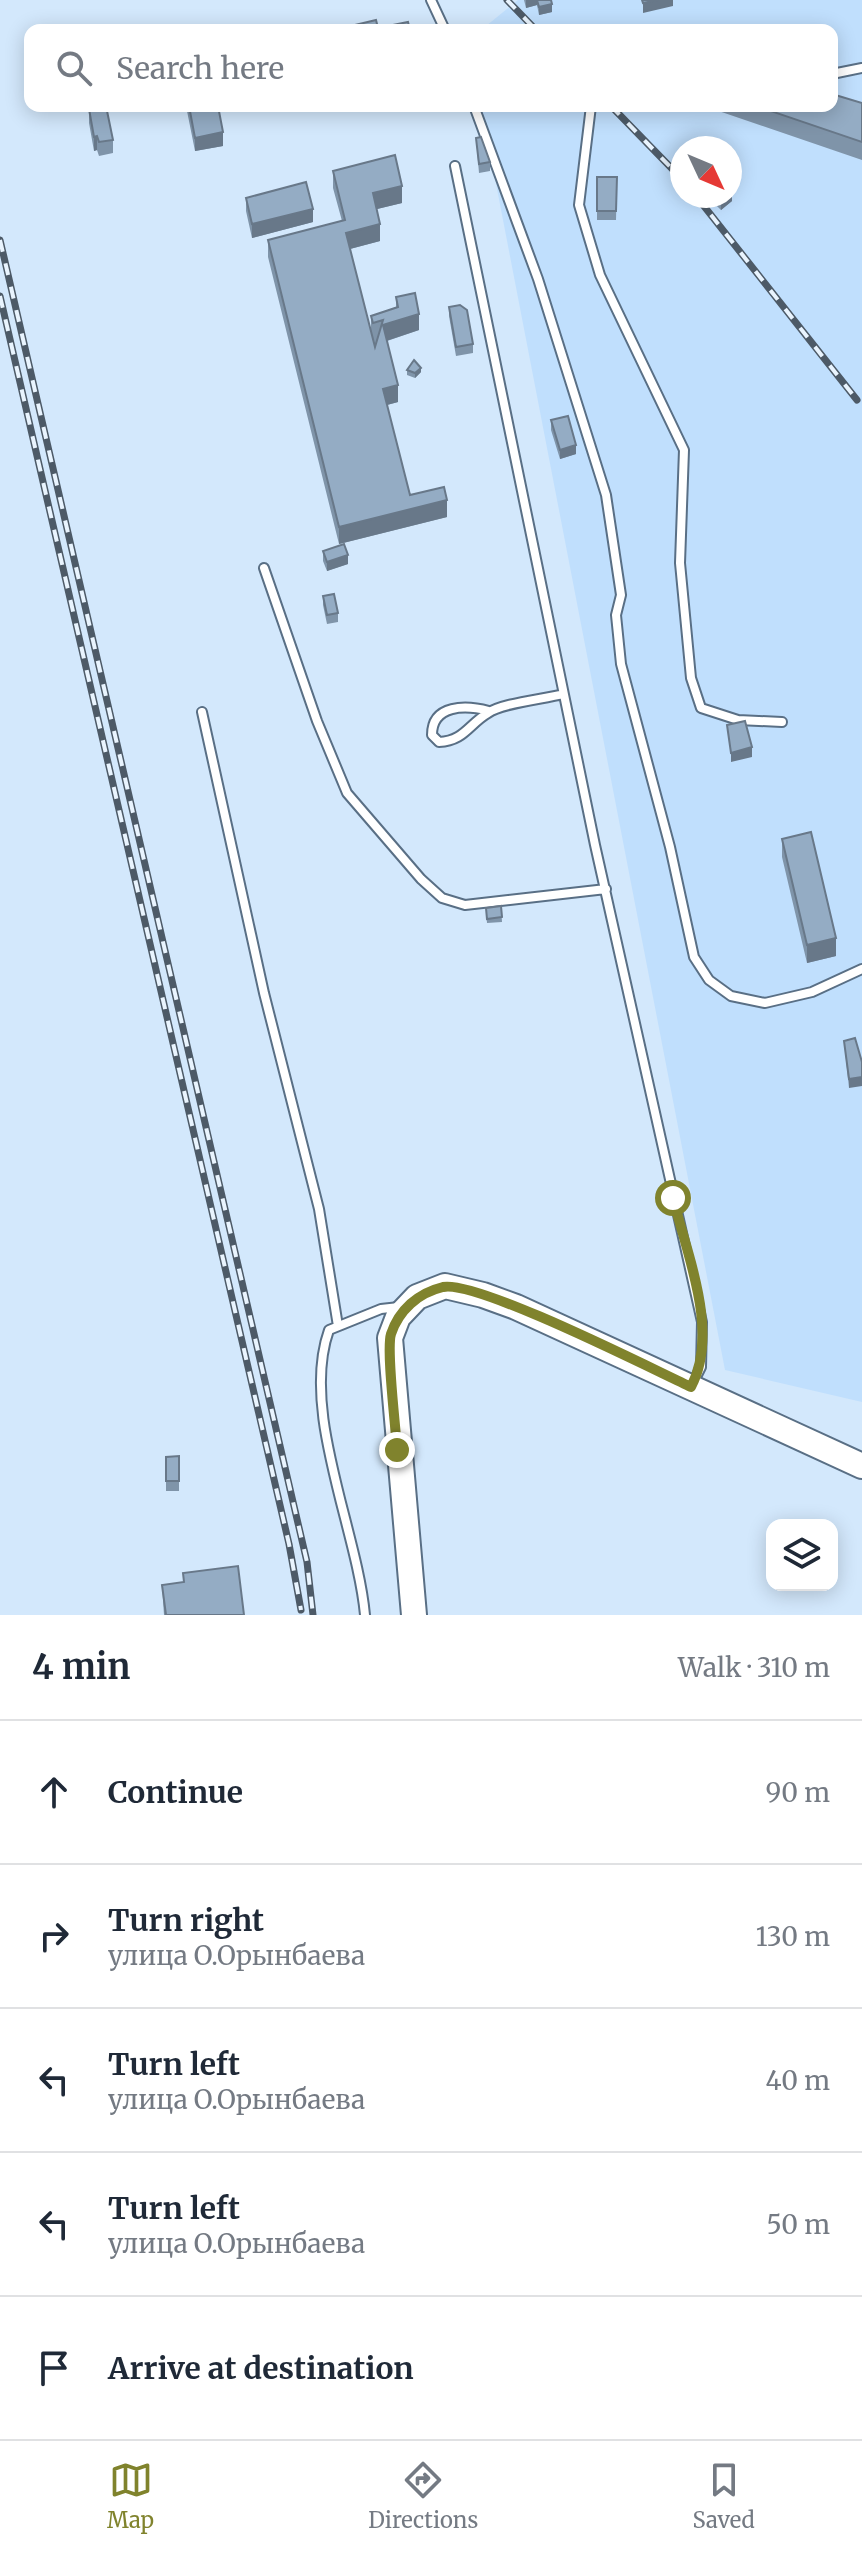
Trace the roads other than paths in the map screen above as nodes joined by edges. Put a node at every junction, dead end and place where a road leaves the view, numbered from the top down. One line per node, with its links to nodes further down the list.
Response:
1 (431, 0): 2 (lane)
2 (442, 24)
3 (862, 68): 4 (lane)
4 (838, 73)
5 (476, 112): 14 (lane)
6 (590, 112): 12 (lane)
7 (455, 166): 9 (lane)
8 (264, 568): 13 (lane)
9 (563, 694): 10 (lane); 13 (lane)
10 (489, 711): 10 (lane)
11 (202, 712): 16 (lane)
12 (782, 722)
13 (606, 889): 17 (lane)
14 (862, 969)
15 (408, 1306): 16 (lane); 17 (street); 20 (street)
16 (338, 1326): 19 (lane)
17 (691, 1387): 18 (street)
18 (862, 1466)
19 (365, 1615)
20 (414, 1615)

